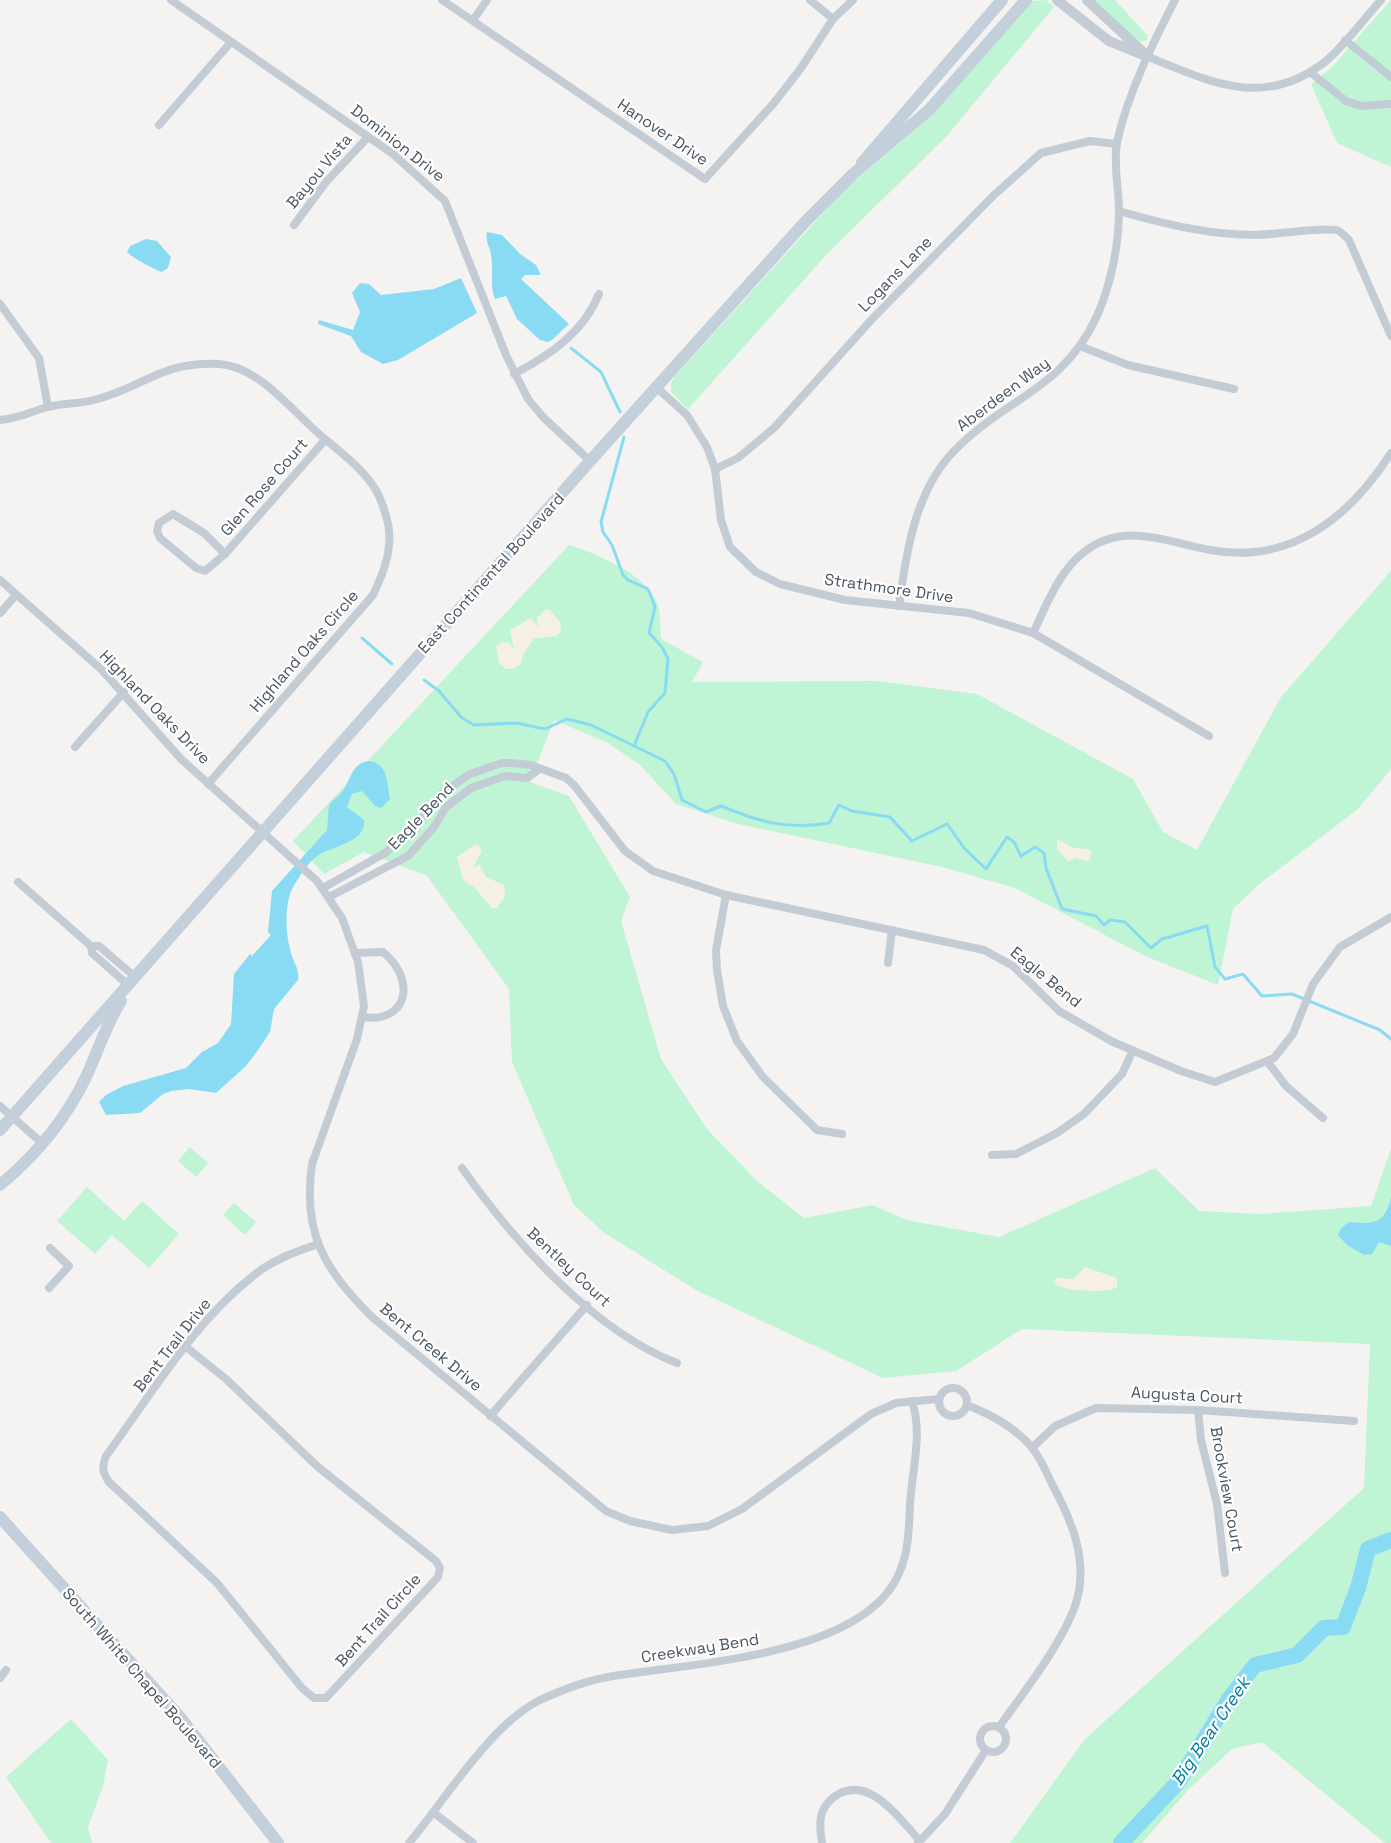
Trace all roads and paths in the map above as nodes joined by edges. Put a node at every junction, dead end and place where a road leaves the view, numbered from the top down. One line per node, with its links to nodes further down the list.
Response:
1 (171, 0): 15 (street, Dominion Drive)
2 (442, 0): 13 (street, Hanover Drive)
3 (487, 0): 13 (street)
4 (810, 0): 12 (street)
5 (854, 0): 12 (street, Hanover Drive)
6 (1002, 0): 23 (main road, East Continental Boulevard)
7 (1026, 0): 23 (main road, East Continental Boulevard)
8 (1057, 0): 16 (street)
9 (1087, 0): 16 (street)
10 (1175, 0): 16 (street, Aberdeen Way)
11 (1381, 0): 14 (street)
12 (832, 19): 13 (street, Hanover Drive)
13 (473, 20)
14 (1345, 40): 17 (street); 18 (street)
15 (231, 42): 20 (street); 21 (street, Dominion Drive)
16 (1146, 56): 17 (street); 22 (street, Aberdeen Way)
17 (1310, 72): 19 (street)
18 (1391, 77)
19 (1391, 104)
20 (159, 125)
21 (368, 137): 25 (street, Bayou Vista); 30 (street, Dominion Drive)
22 (1117, 144): 24 (street, Aberdeen Way); 38 (street, Logans Lane)
23 (853, 174): 31 (main road, East Continental Boulevard)
24 (1119, 211): 28 (street); 29 (street, Aberdeen Way)
25 (294, 225)
26 (599, 294): 30 (street)
27 (0, 304): 33 (street)
28 (1391, 336)
29 (1080, 346): 32 (street); 42 (street, Aberdeen Way)
30 (514, 374): 37 (street, Dominion Drive)
31 (657, 388): 37 (main road, East Continental Boulevard); 38 (street, Strathmore Drive)
32 (1234, 389)
33 (48, 407): 34 (street, Highland Oaks Circle); 35 (street, Highland Oaks Circle)
34 (0, 420)
35 (325, 440): 39 (street, Glen Rose Court); 49 (street, Highland Oaks Circle)
36 (1391, 453): 44 (street)
37 (590, 460): 50 (main road, East Continental Boulevard)
38 (715, 469): 42 (street, Strathmore Drive)
39 (225, 554): 39 (street, Glen Rose Court)
40 (0, 580): 41 (street, Highland Oaks Drive)
41 (16, 595): 43 (street); 45 (street, Highland Oaks Drive)
42 (899, 606): 44 (street, Strathmore Drive)
43 (0, 613)
44 (1033, 633): 46 (street, Strathmore Drive)
45 (124, 692): 47 (street); 49 (street, Highland Oaks Drive)
46 (1209, 736)
47 (75, 747)
48 (538, 770): 52 (street, Eagle Bend); 53 (street, Eagle Bend); 54 (street, Eagle Bend)
49 (208, 783): 50 (street, Highland Oaks Drive)
50 (261, 832): 52 (street, Bent Creek Drive); 59 (main road, East Continental Boulevard)
51 (18, 882): 59 (street)
52 (323, 888): 54 (street, Bent Creek Drive)
53 (726, 896): 56 (street, Eagle Bend); 67 (street)
54 (329, 897): 57 (street, Bent Creek Drive)
55 (1391, 917): 62 (street, Eagle Bend)
56 (892, 930): 58 (street); 61 (street, Eagle Bend)
57 (355, 953): 60 (street, Bent Creek Drive); 60 (street)
58 (888, 963)
59 (131, 980): 64 (main road, East Continental Boulevard); 68 (main road)
60 (362, 1017): 72 (street, Bent Creek Drive)
61 (1133, 1050): 62 (street, Eagle Bend); 69 (street)
62 (1267, 1061): 65 (street)
63 (0, 1106): 64 (street)
64 (11, 1117): 66 (main road, East Continental Boulevard); 68 (street)
65 (1323, 1118)
66 (0, 1130)
67 (843, 1134)
68 (43, 1144): 71 (main road)
69 (992, 1155)
70 (462, 1168): 75 (street, Bentley Court)
71 (0, 1185)
72 (318, 1244): 76 (street, Bent Trail Drive); 82 (street, Bent Creek Drive)
73 (50, 1248): 74 (street)
74 (49, 1288)
75 (587, 1305): 77 (street, Bentley Court); 82 (street)
76 (186, 1347): 85 (street, Bent Trail Drive); 85 (street, Bent Trail Circle)
77 (677, 1363)
78 (939, 1399): 79 (street, Bent Creek Drive); 80 (street); 80 (street)
79 (912, 1401): 82 (street, Bent Creek Drive); 92 (street, Creekway Bend)
80 (967, 1405): 84 (street)
81 (1198, 1410): 83 (street, Augusta Court); 84 (street, Augusta Court); 87 (street, Brookview Court)
82 (490, 1416)
83 (1354, 1421)
84 (1032, 1448): 90 (street)
85 (102, 1469)
86 (0, 1517): 94 (main road, South White Chapel Boulevard)
87 (1225, 1573)
88 (6, 1670): 89 (street)
89 (0, 1678)
90 (999, 1727): 91 (street); 91 (street)
91 (986, 1750): 93 (street)
92 (434, 1813): 95 (street, Creekway Bend); 96 (street)
93 (919, 1842): 97 (street)
94 (278, 1843)
95 (410, 1843)
96 (473, 1843)
97 (822, 1843)

